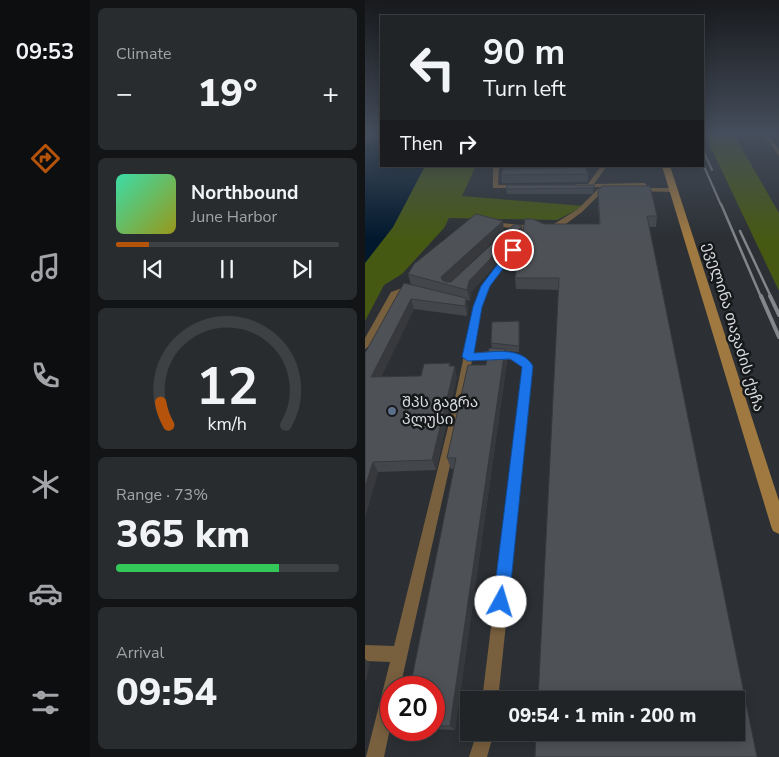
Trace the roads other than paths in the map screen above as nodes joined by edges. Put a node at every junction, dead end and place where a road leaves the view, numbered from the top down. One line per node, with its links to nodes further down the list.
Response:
1 (602, 168): 6 (lane)
2 (667, 168): 10 (main road, ეველინა თავაძის ქუჩა)
3 (496, 170): 4 (lane); 9 (lane)
4 (506, 173)
5 (570, 179): 8 (lane)
6 (590, 185): 8 (lane); 10 (lane)
7 (564, 186): 8 (lane)
8 (574, 186)
9 (525, 187)
10 (673, 188): 12 (lane); 18 (main road, ეველინა თავაძის ქუჩა)
11 (489, 224): 12 (lane)
12 (521, 226): 13 (lane)
13 (505, 236)
14 (513, 250): 17 (lane)
15 (417, 290): 16 (lane)
16 (365, 346)
17 (468, 357): 20 (lane); 21 (lane)
18 (779, 526)
19 (365, 653): 20 (lane)
20 (399, 654): 23 (lane)
21 (491, 691)
22 (484, 741): 24 (lane)
23 (375, 757)
24 (478, 757)

